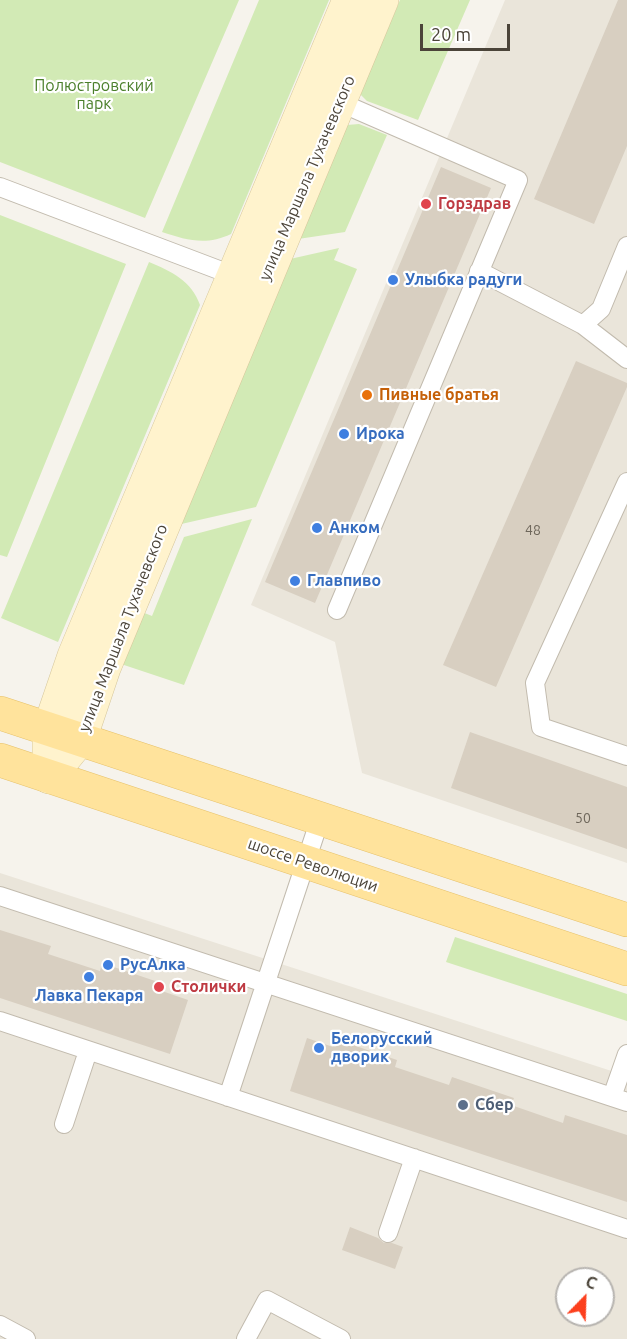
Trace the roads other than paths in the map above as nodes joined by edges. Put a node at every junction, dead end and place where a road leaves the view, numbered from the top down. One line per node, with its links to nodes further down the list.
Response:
1 (349, 0): 3 (street, улица Маршала Тухачевского)
2 (382, 0): 3 (street, улица Маршала Тухачевского)
3 (325, 96): 6 (lane); 7 (street, улица Маршала Тухачевского)
4 (0, 187): 7 (lane)
5 (627, 246): 8 (lane)
6 (479, 271): 8 (lane); 11 (lane)
7 (248, 281): 13 (street, улица Маршала Тухачевского); 14 (street, улица Маршала Тухачевского)
8 (583, 325): 9 (lane)
9 (627, 359)
10 (627, 482): 15 (lane)
11 (337, 610)
12 (0, 713): 13 (main road)
13 (49, 729): 14 (main road); 17 (street, улица Маршала Тухачевского)
14 (80, 739): 17 (street, улица Маршала Тухачевского); 18 (main road)
15 (627, 756)
16 (0, 760): 17 (main road, шоссе Революции)
17 (49, 777): 19 (main road, шоссе Революции)
18 (320, 819): 19 (lane); 21 (main road)
19 (306, 862): 22 (main road, шоссе Революции); 23 (lane)
20 (0, 896): 23 (lane)
21 (627, 920)
22 (627, 969)
23 (265, 983): 27 (lane); 28 (lane)
24 (0, 1022): 25 (lane)
25 (88, 1051): 27 (lane); 29 (lane)
26 (627, 1054): 28 (lane)
27 (228, 1097): 30 (lane)
28 (620, 1099)
29 (64, 1124)
30 (414, 1158): 31 (lane); 32 (lane)
31 (627, 1229)
32 (388, 1233)
33 (0, 1325): 34 (lane)
34 (26, 1339)
35 (246, 1339): 36 (lane)
36 (341, 1339)

